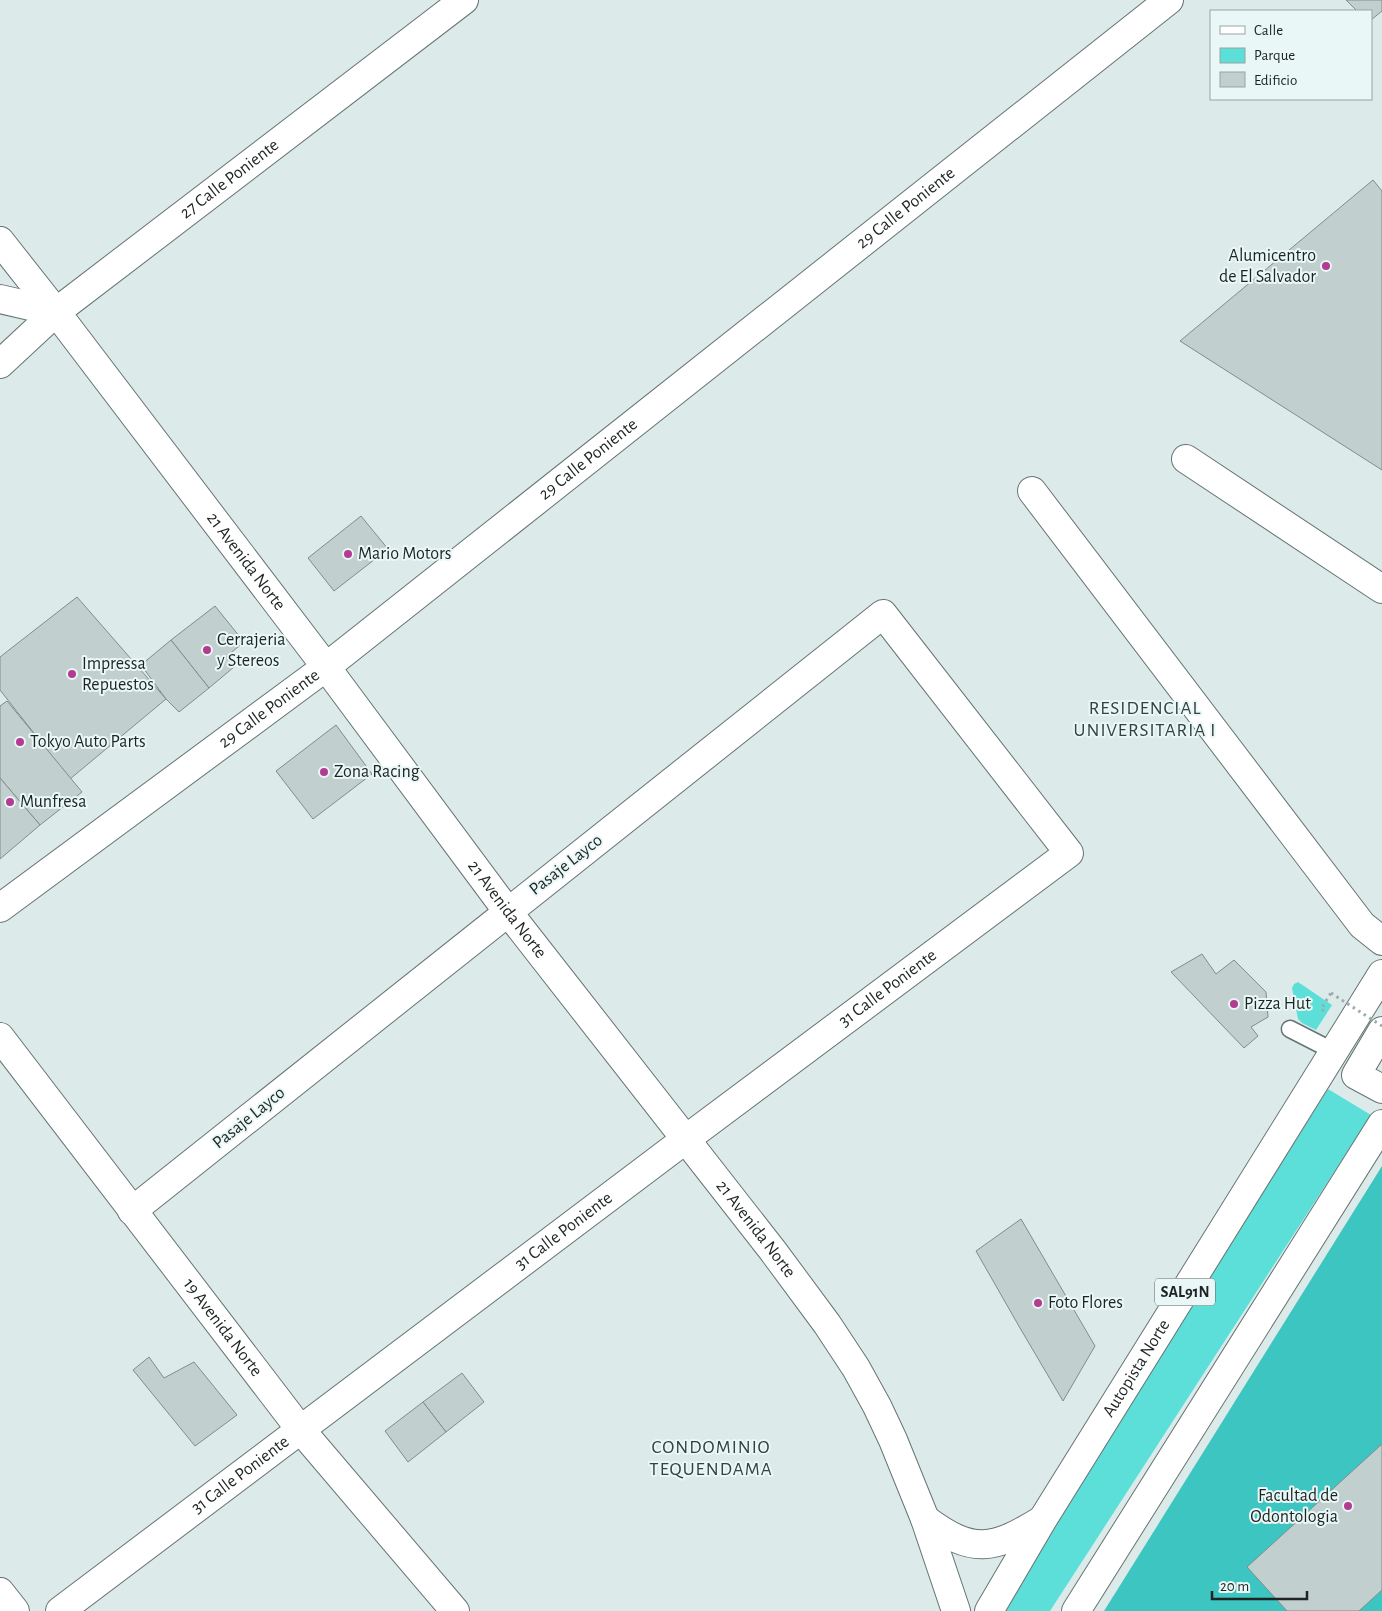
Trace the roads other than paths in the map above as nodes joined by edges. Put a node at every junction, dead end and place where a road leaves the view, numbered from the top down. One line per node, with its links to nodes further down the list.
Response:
1 (464, 0): 5 (street, 27 Calle Poniente)
2 (1169, 0): 10 (street, 29 Calle Poniente)
3 (0, 241): 5 (street, 21 Avenida Norte)
4 (0, 299): 5 (street)
5 (56, 312): 6 (street, 27 Calle Poniente); 10 (street, 21 Avenida Norte)
6 (0, 364)
7 (1186, 459): 9 (street)
8 (1032, 491): 14 (street)
9 (1382, 589)
10 (326, 668): 12 (street, 29 Calle Poniente); 13 (street, 21 Avenida Norte)
11 (1069, 853): 13 (street, Pasaje Layco); 22 (street, 31 Calle Poniente)
12 (0, 908)
13 (508, 912): 22 (street, 21 Avenida Norte); 23 (street, Pasaje Layco)
14 (1382, 941)
15 (1382, 974): 19 (street, Autopista Norte / SAL91N)
16 (1290, 1029): 19 (lane)
17 (1382, 1031): 20 (street)
18 (0, 1037): 23 (street, 19 Avenida Norte)
19 (1335, 1052): 26 (street, Autopista Norte / SAL91N)
20 (1382, 1089)
21 (1382, 1124): 33 (street)
22 (686, 1139): 24 (street, 31 Calle Poniente); 25 (street, 21 Avenida Norte)
23 (132, 1211): 24 (street, 19 Avenida Norte)
24 (300, 1429): 29 (street, 31 Calle Poniente); 30 (street, 19 Avenida Norte)
25 (925, 1519): 26 (street); 31 (street, 21 Avenida Norte)
26 (1043, 1519): 32 (street, Autopista Norte / SAL91N)
27 (0, 1592): 28 (street)
28 (15, 1611)
29 (60, 1611)
30 (455, 1611)
31 (956, 1611)
32 (989, 1611)
33 (1076, 1611)

